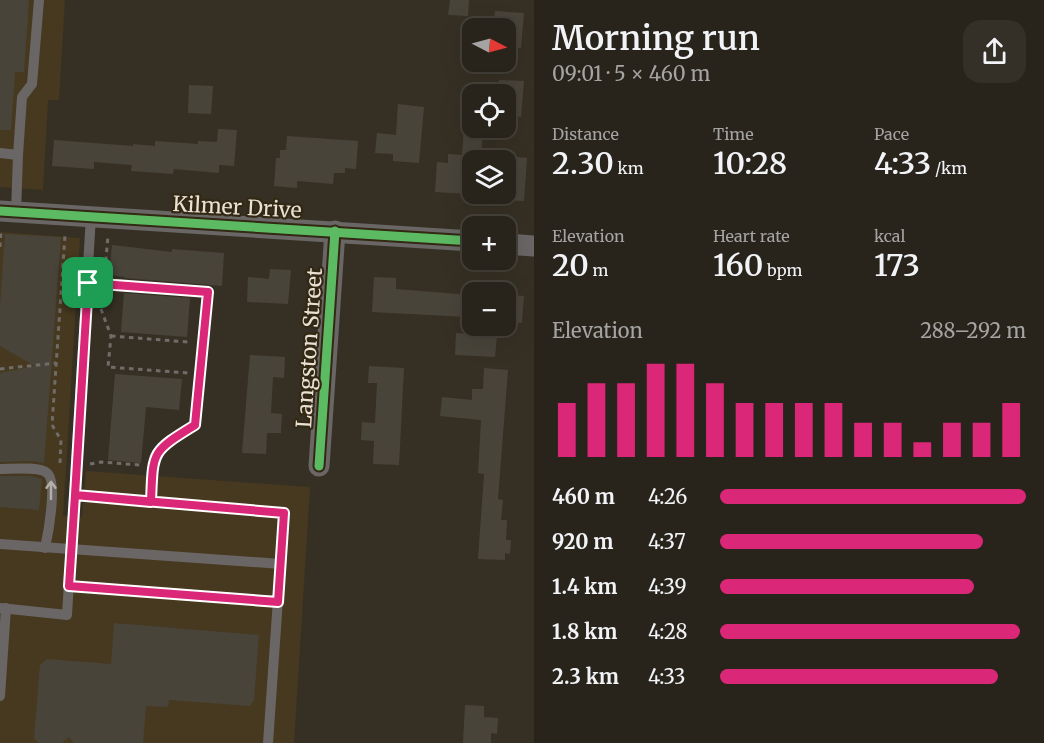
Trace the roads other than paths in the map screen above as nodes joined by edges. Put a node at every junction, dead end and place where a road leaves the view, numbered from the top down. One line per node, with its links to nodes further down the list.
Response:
1 (39, 0): 3 (lane)
2 (0, 153): 3 (lane)
3 (18, 155): 5 (lane)
4 (91, 216): 5 (street, Kilmer Drive); 6 (street, Kilmer Drive); 10 (lane)
5 (6, 218)
6 (335, 231): 7 (street, Kilmer Drive); 11 (street, Langston Street)
7 (462, 240)
8 (516, 245): 9 (street)
9 (534, 246)
10 (88, 283): 13 (lane); 14 (lane)
11 (319, 466)
12 (0, 469): 16 (lane, one-way to 12)
13 (75, 495): 14 (lane); 17 (lane)
14 (151, 502): 18 (lane)
15 (0, 544): 16 (lane)
16 (45, 548): 17 (lane)
17 (72, 550): 18 (lane); 19 (lane)
18 (281, 564): 20 (lane)
19 (69, 586): 20 (lane); 21 (lane)
20 (278, 602): 23 (lane)
21 (3, 608): 22 (lane)
22 (0, 696)
23 (268, 743)

